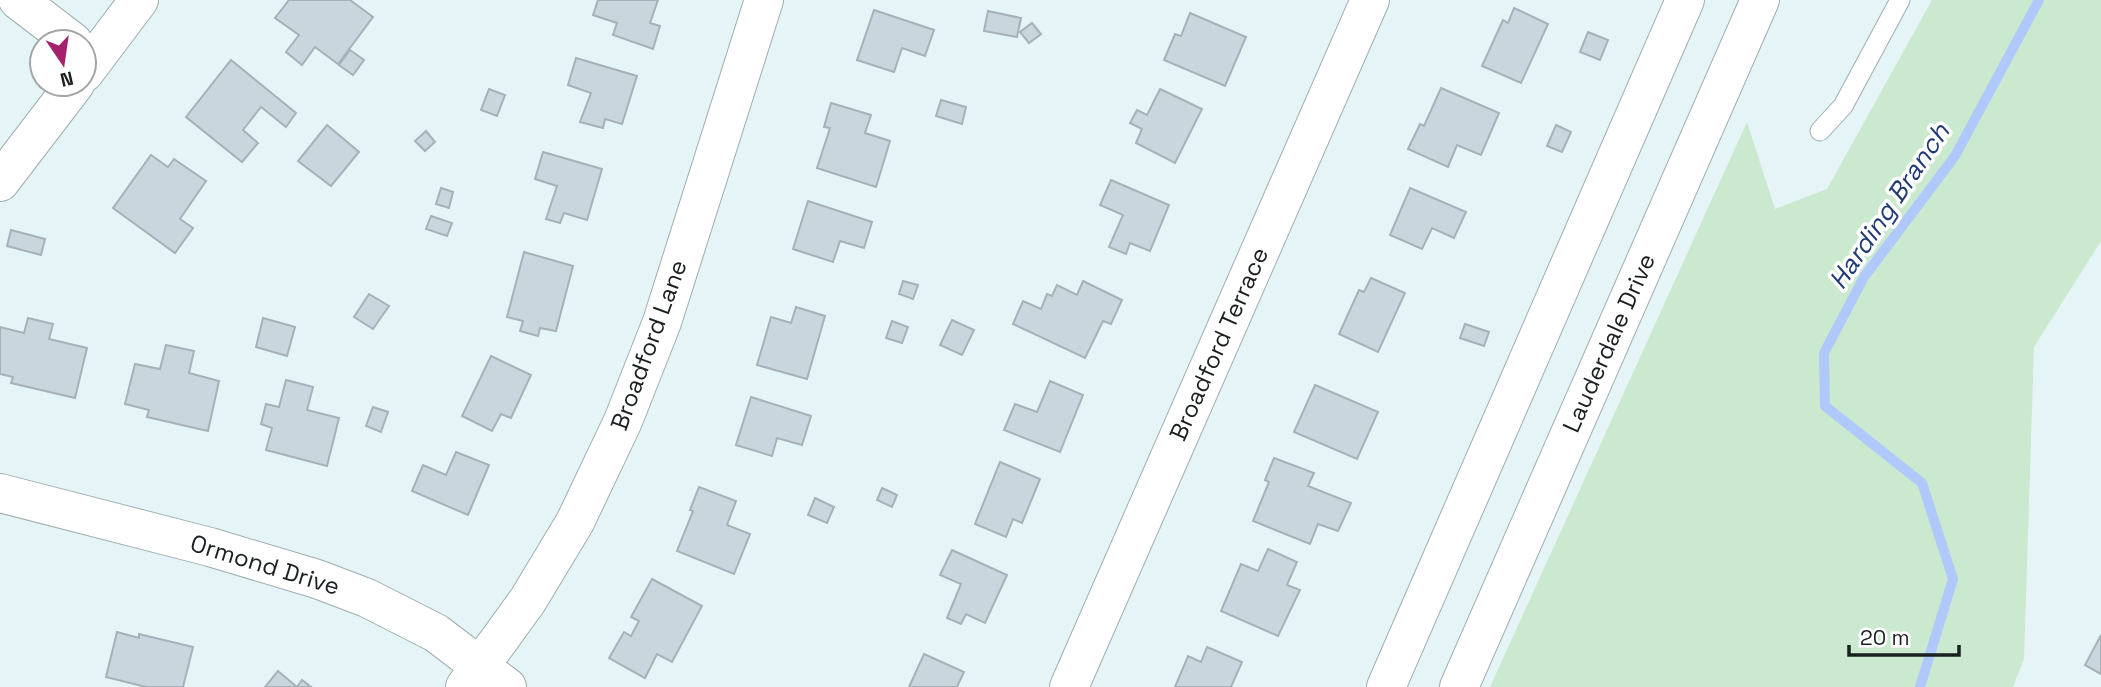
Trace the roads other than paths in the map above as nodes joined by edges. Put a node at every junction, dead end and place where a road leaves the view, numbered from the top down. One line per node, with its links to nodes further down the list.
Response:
1 (18, 0): 8 (street)
2 (139, 0): 9 (street)
3 (764, 0): 14 (street, Broadford Lane)
4 (1370, 0): 15 (street, Broadford Terrace)
5 (1685, 0): 16 (street)
6 (1760, 0): 17 (street, Lauderdale Drive)
7 (1900, 0): 11 (lane)
8 (47, 28)
9 (98, 45)
10 (57, 98): 12 (street)
11 (1820, 131)
12 (0, 181)
13 (0, 493): 14 (street, Ormond Drive)
14 (484, 680)
15 (1069, 687)
16 (1386, 687)
17 (1459, 687)

